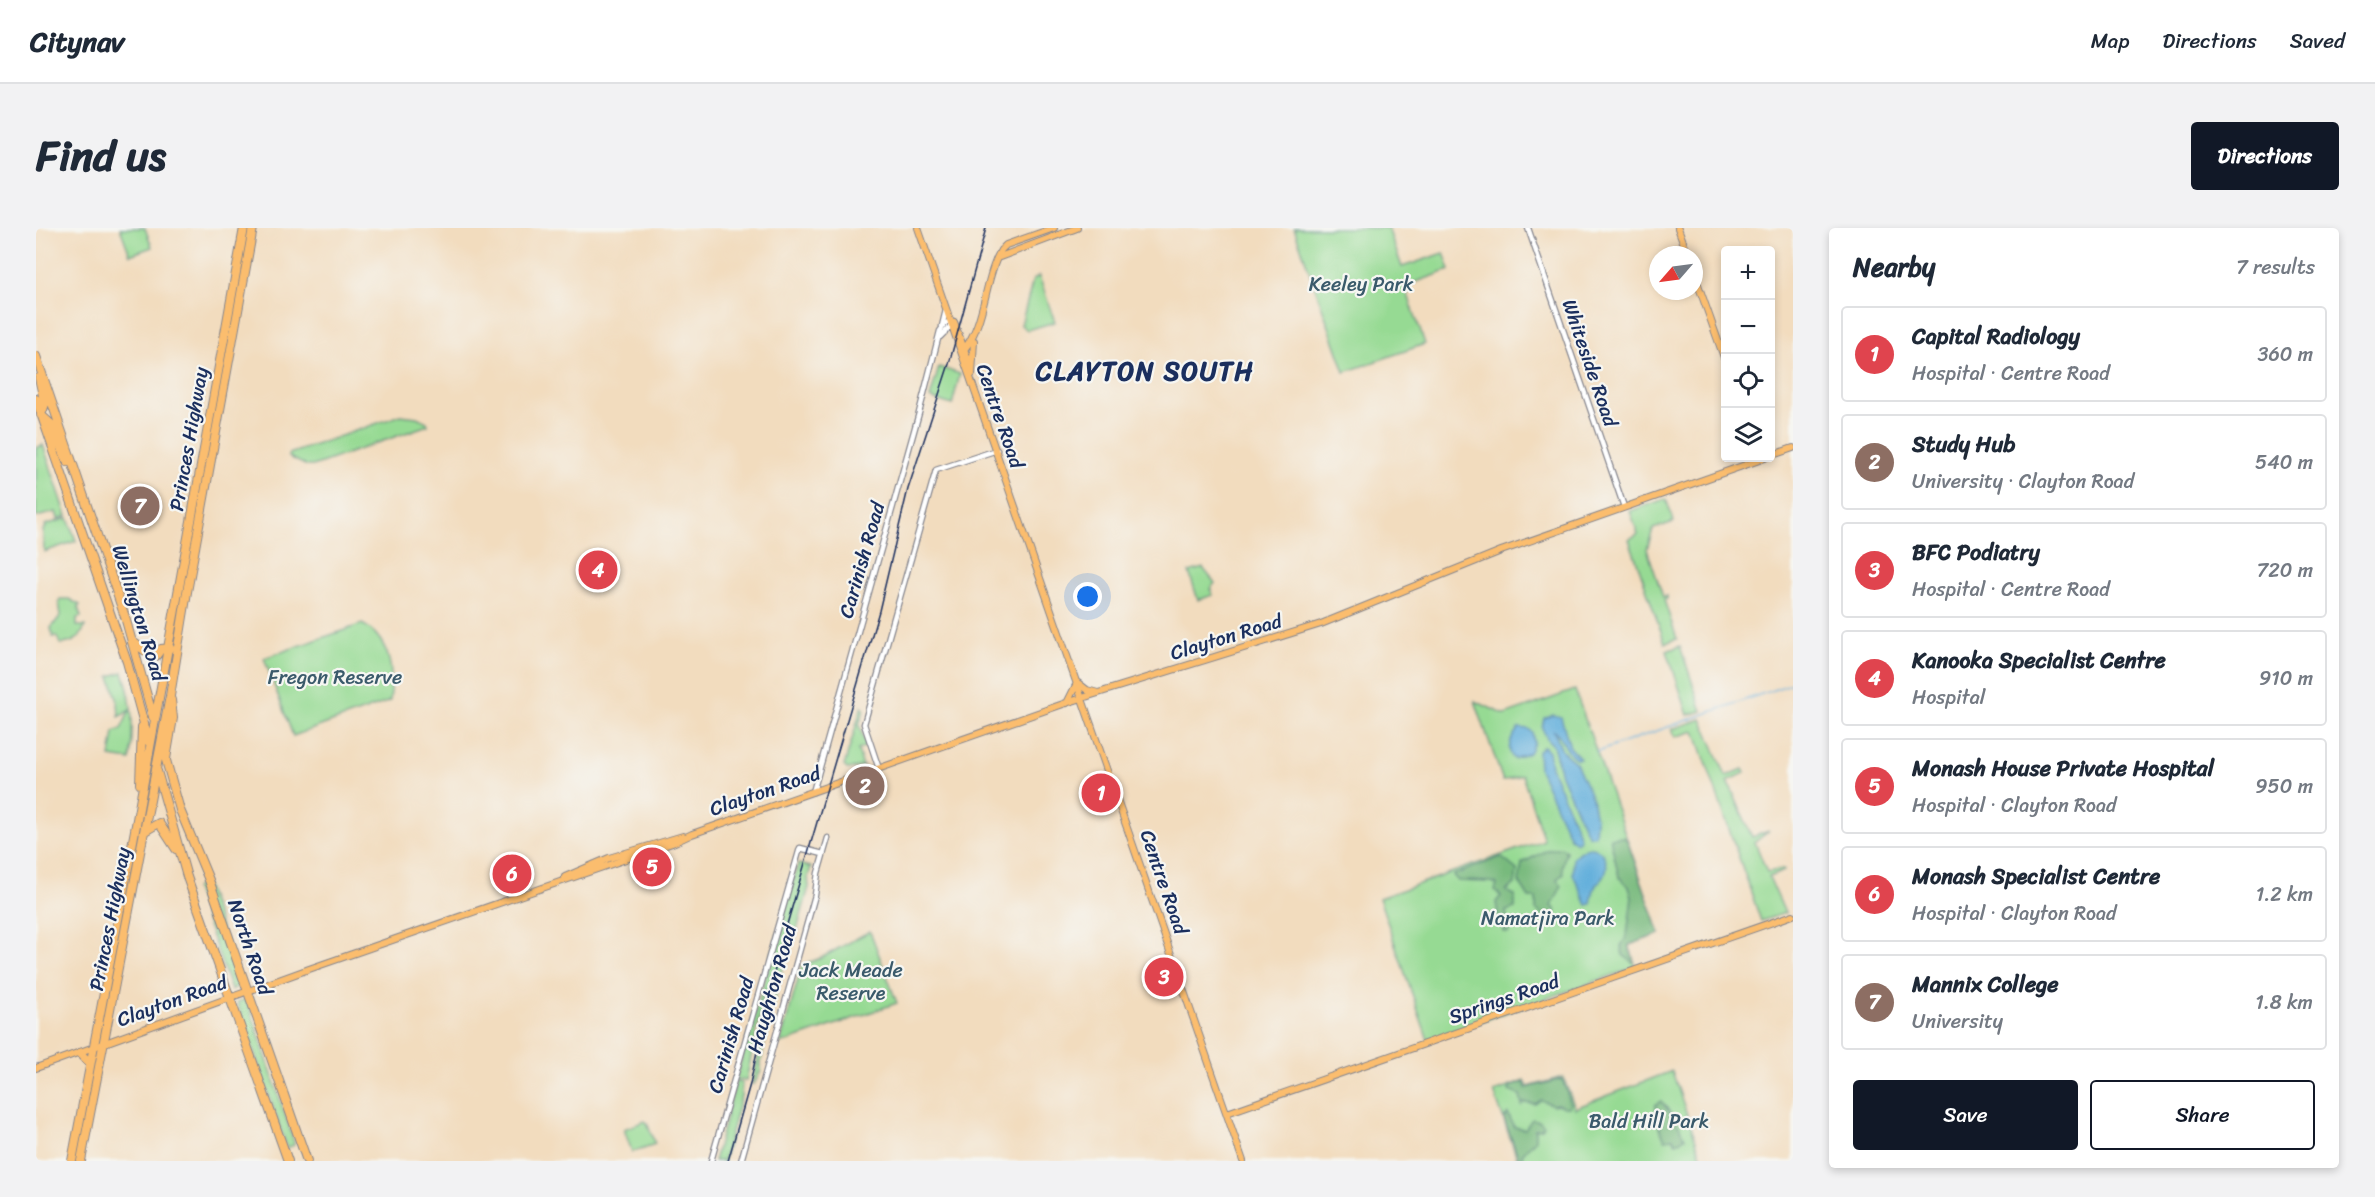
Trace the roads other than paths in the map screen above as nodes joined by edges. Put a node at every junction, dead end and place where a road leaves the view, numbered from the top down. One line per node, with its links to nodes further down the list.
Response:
1 (243, 228): 31 (highway, Princes Highway)
2 (253, 228): 32 (highway, Princes Highway)
3 (919, 228): 11 (main road, Centre Road); 12 (main road, Centre Road)
4 (1054, 228): 9 (main road)
5 (1528, 228): 29 (street, Whiteside Road)
6 (1678, 228): 8 (main road)
7 (1072, 229): 9 (main road)
8 (1685, 246)
9 (997, 258): 16 (main road)
10 (1703, 299): 18 (main road)
11 (946, 310): 12 (main road, Centre Road); 13 (street, Carinish Road)
12 (952, 324): 13 (street); 14 (street); 15 (main road, Centre Road); 17 (main road, Centre Road)
13 (942, 326): 14 (street, Carinish Road)
14 (942, 335): 46 (street, Carinish Road)
15 (961, 340): 16 (main road); 17 (main road, Centre Road)
16 (973, 340): 17 (main road); 21 (main road)
17 (963, 354): 21 (main road, Centre Road); 25 (main road, Centre Road)
18 (1722, 354)
19 (36, 356): 28 (highway, Wellington Road)
20 (36, 368): 23 (highway)
21 (972, 374): 25 (main road, Centre Road)
22 (36, 399): 23 (highway, Wellington Road)
23 (41, 415): 28 (highway); 39 (highway, Wellington Road)
24 (1793, 448): 26 (main road)
25 (996, 450): 33 (main road, Centre Road); 44 (street)
26 (1775, 454)
27 (1750, 462): 29 (main road, Clayton Road)
28 (81, 489): 30 (highway, Wellington Road)
29 (1624, 507): 34 (main road, Clayton Road)
30 (133, 642): 31 (highway); 40 (highway, Wellington Road)
31 (167, 647): 32 (highway); 40 (highway, Princes Highway)
32 (177, 649): 35 (highway, Princes Highway)
33 (1078, 682): 34 (main road); 36 (main road, Centre Road); 37 (main road)
34 (1099, 693): 36 (main road, Clayton Road); 38 (main road)
35 (170, 696): 42 (highway, Princes Highway); 43 (highway)
36 (1083, 698): 37 (main road, Clayton Road); 38 (main road, Centre Road)
37 (1066, 703): 38 (main road); 44 (main road, Clayton Road)
38 (1088, 712): 60 (main road, Centre Road)
39 (142, 715): 41 (highway, Wellington Road); 47 (highway)
40 (154, 720): 41 (highway, Princes Highway); 42 (highway, Wellington Road)
41 (150, 744): 45 (highway, North Road); 47 (highway, Princes Highway)
42 (161, 744): 43 (highway, North Road); 45 (highway, Princes Highway)
43 (166, 761): 53 (highway, North Road)
44 (879, 768): 46 (main road, Clayton Road)
45 (156, 770): 48 (highway, Princes Highway); 51 (highway, North Road)
46 (813, 792): 53 (main road, Clayton Road)
47 (141, 797): 56 (highway, Princes Highway)
48 (144, 831): 51 (highway); 55 (highway, Princes Highway)
49 (828, 838): 50 (street, Haughton Road)
50 (823, 854): 65 (street, Carinish Road); 66 (street, Haughton Road)
51 (181, 858): 54 (highway, North Road)
52 (1793, 915): 60 (main road, Springs Road)
53 (248, 991): 54 (main road, Clayton Road); 64 (highway, North Road)
54 (230, 998): 55 (main road, Clayton Road); 63 (highway, North Road)
55 (103, 1044): 56 (main road, Clayton Road); 62 (highway, Princes Highway)
56 (93, 1048): 57 (main road, Clayton Road); 58 (highway, Princes Highway)
57 (80, 1053): 58 (highway); 59 (main road, Clayton Road)
58 (90, 1063): 61 (highway, Princes Highway)
59 (36, 1068)
60 (1227, 1113): 67 (main road, Centre Road)
61 (72, 1161)
62 (81, 1161)
63 (288, 1161)
64 (307, 1161)
65 (711, 1161)
66 (742, 1161)
67 (1243, 1161)

